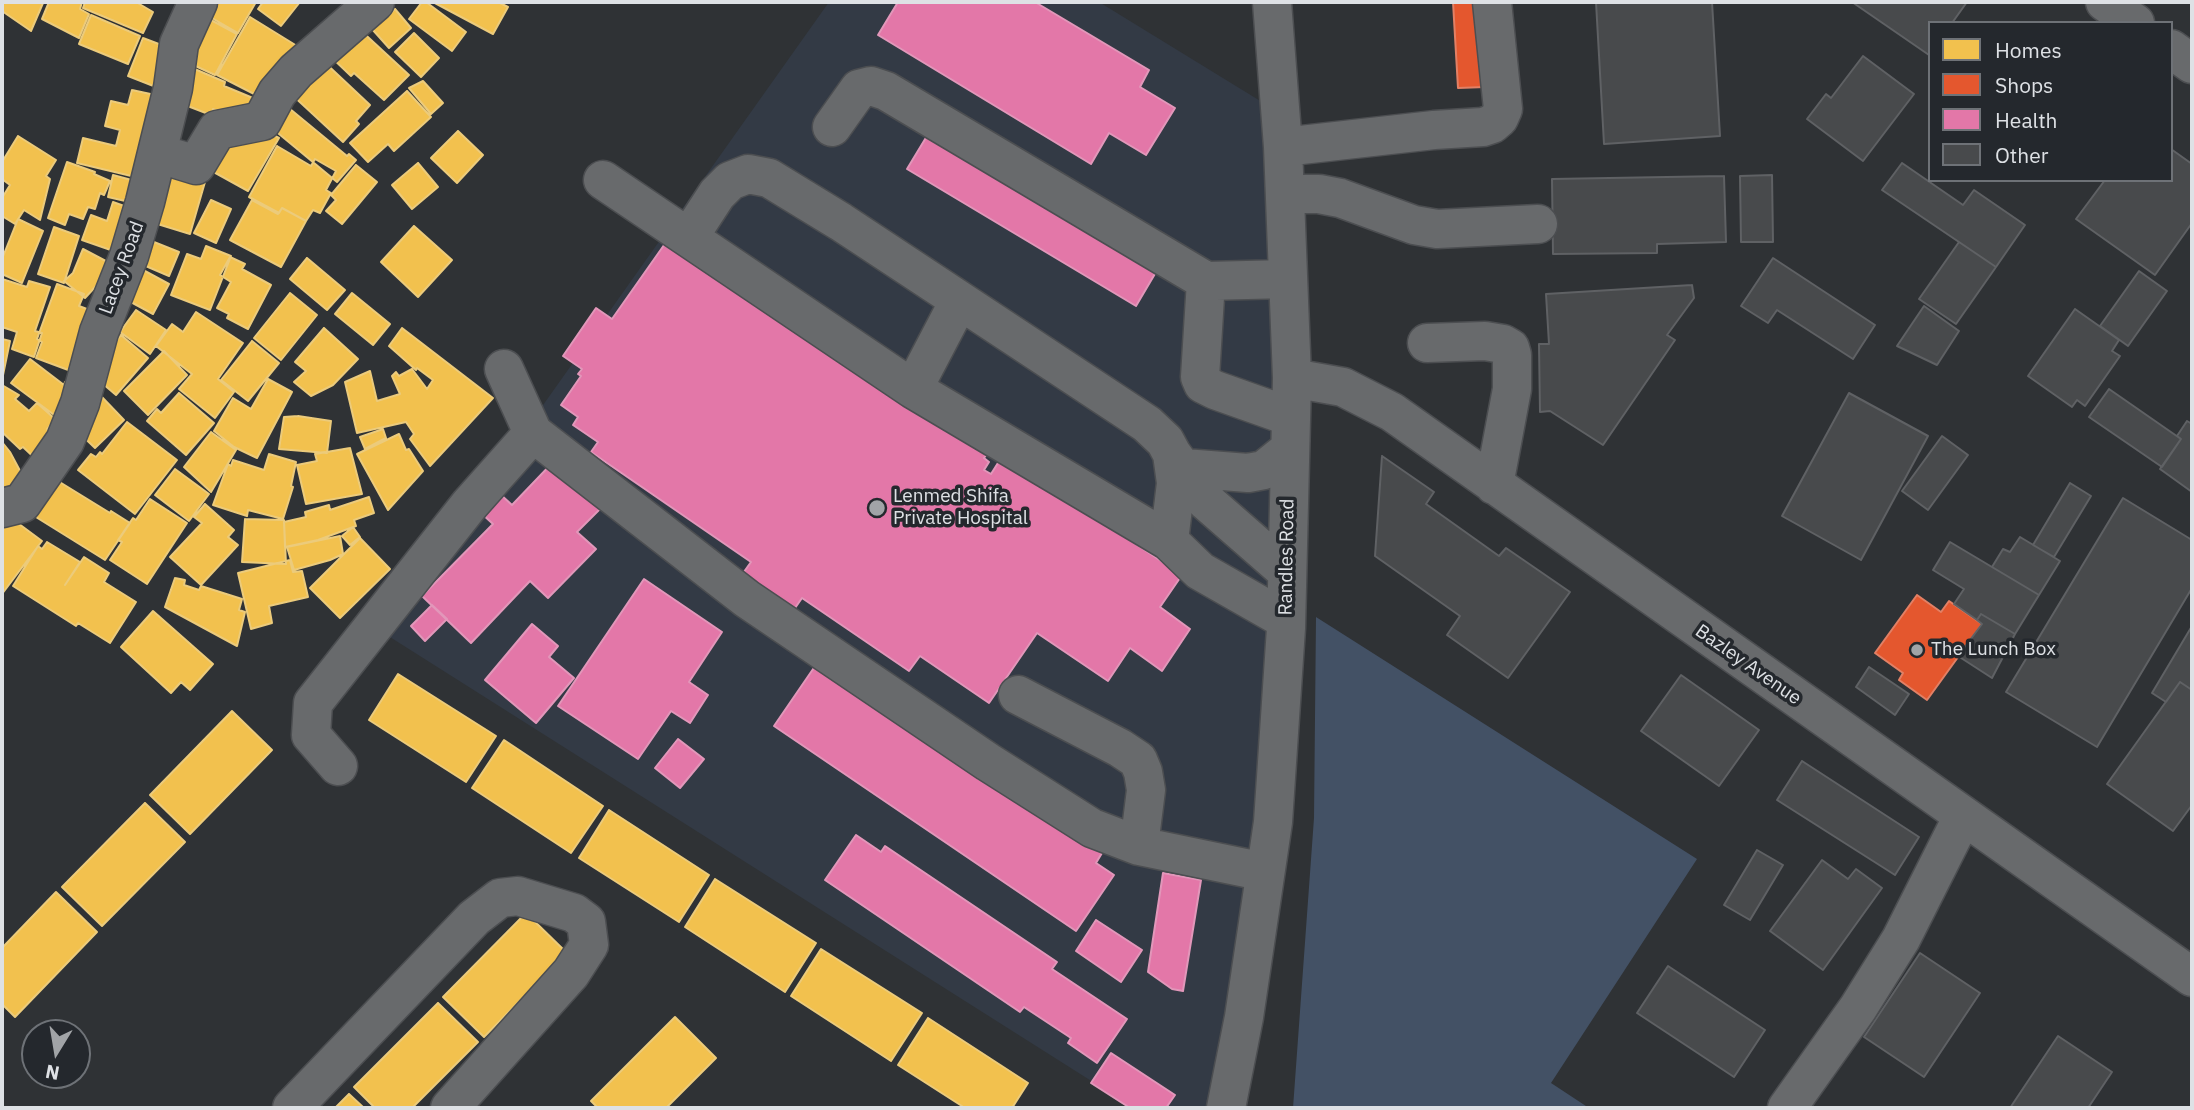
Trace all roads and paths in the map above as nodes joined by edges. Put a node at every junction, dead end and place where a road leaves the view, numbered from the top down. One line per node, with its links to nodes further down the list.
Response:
1 (198, 2): 11 (street, Lacey Road)
2 (375, 2): 11 (street)
3 (1272, 2): 10 (street, Randles Road)
4 (1492, 2): 10 (street)
5 (2105, 2): 6 (street)
6 (2132, 21)
7 (2173, 50): 8 (street)
8 (2192, 64)
9 (832, 127): 17 (street)
10 (1283, 147): 13 (street, Randles Road)
11 (157, 153): 27 (street, Lacey Road)
12 (603, 180): 15 (street)
13 (1285, 194): 14 (street); 16 (street, Randles Road)
14 (1538, 224)
15 (689, 237): 18 (street); 22 (street)
16 (1288, 279): 17 (street); 21 (street, Randles Road)
17 (1206, 281): 24 (street)
18 (959, 300): 22 (street); 25 (street)
19 (1427, 343): 26 (street)
20 (504, 369): 23 (street)
21 (1292, 378): 24 (street, Randles Road); 26 (street, Bazley Avenue)
22 (913, 389): 28 (street)
23 (533, 433): 32 (street); 34 (street)
24 (1290, 433): 25 (street); 29 (street, Randles Road)
25 (1178, 461): 28 (street); 29 (street)
26 (1494, 485): 33 (street, Bazley Avenue)
27 (2, 508)
28 (1169, 541): 30 (street)
29 (1286, 571): 30 (street, Randles Road)
30 (1286, 620): 35 (street, Randles Road)
31 (1018, 695): 34 (street)
32 (338, 766)
33 (1963, 816): 36 (street, Bazley Avenue); 40 (street)
34 (1139, 846): 35 (street)
35 (1265, 872): 39 (street, Randles Road)
36 (2192, 977)
37 (292, 1108): 38 (street)
38 (450, 1108)
39 (1226, 1108)
40 (1787, 1108)

